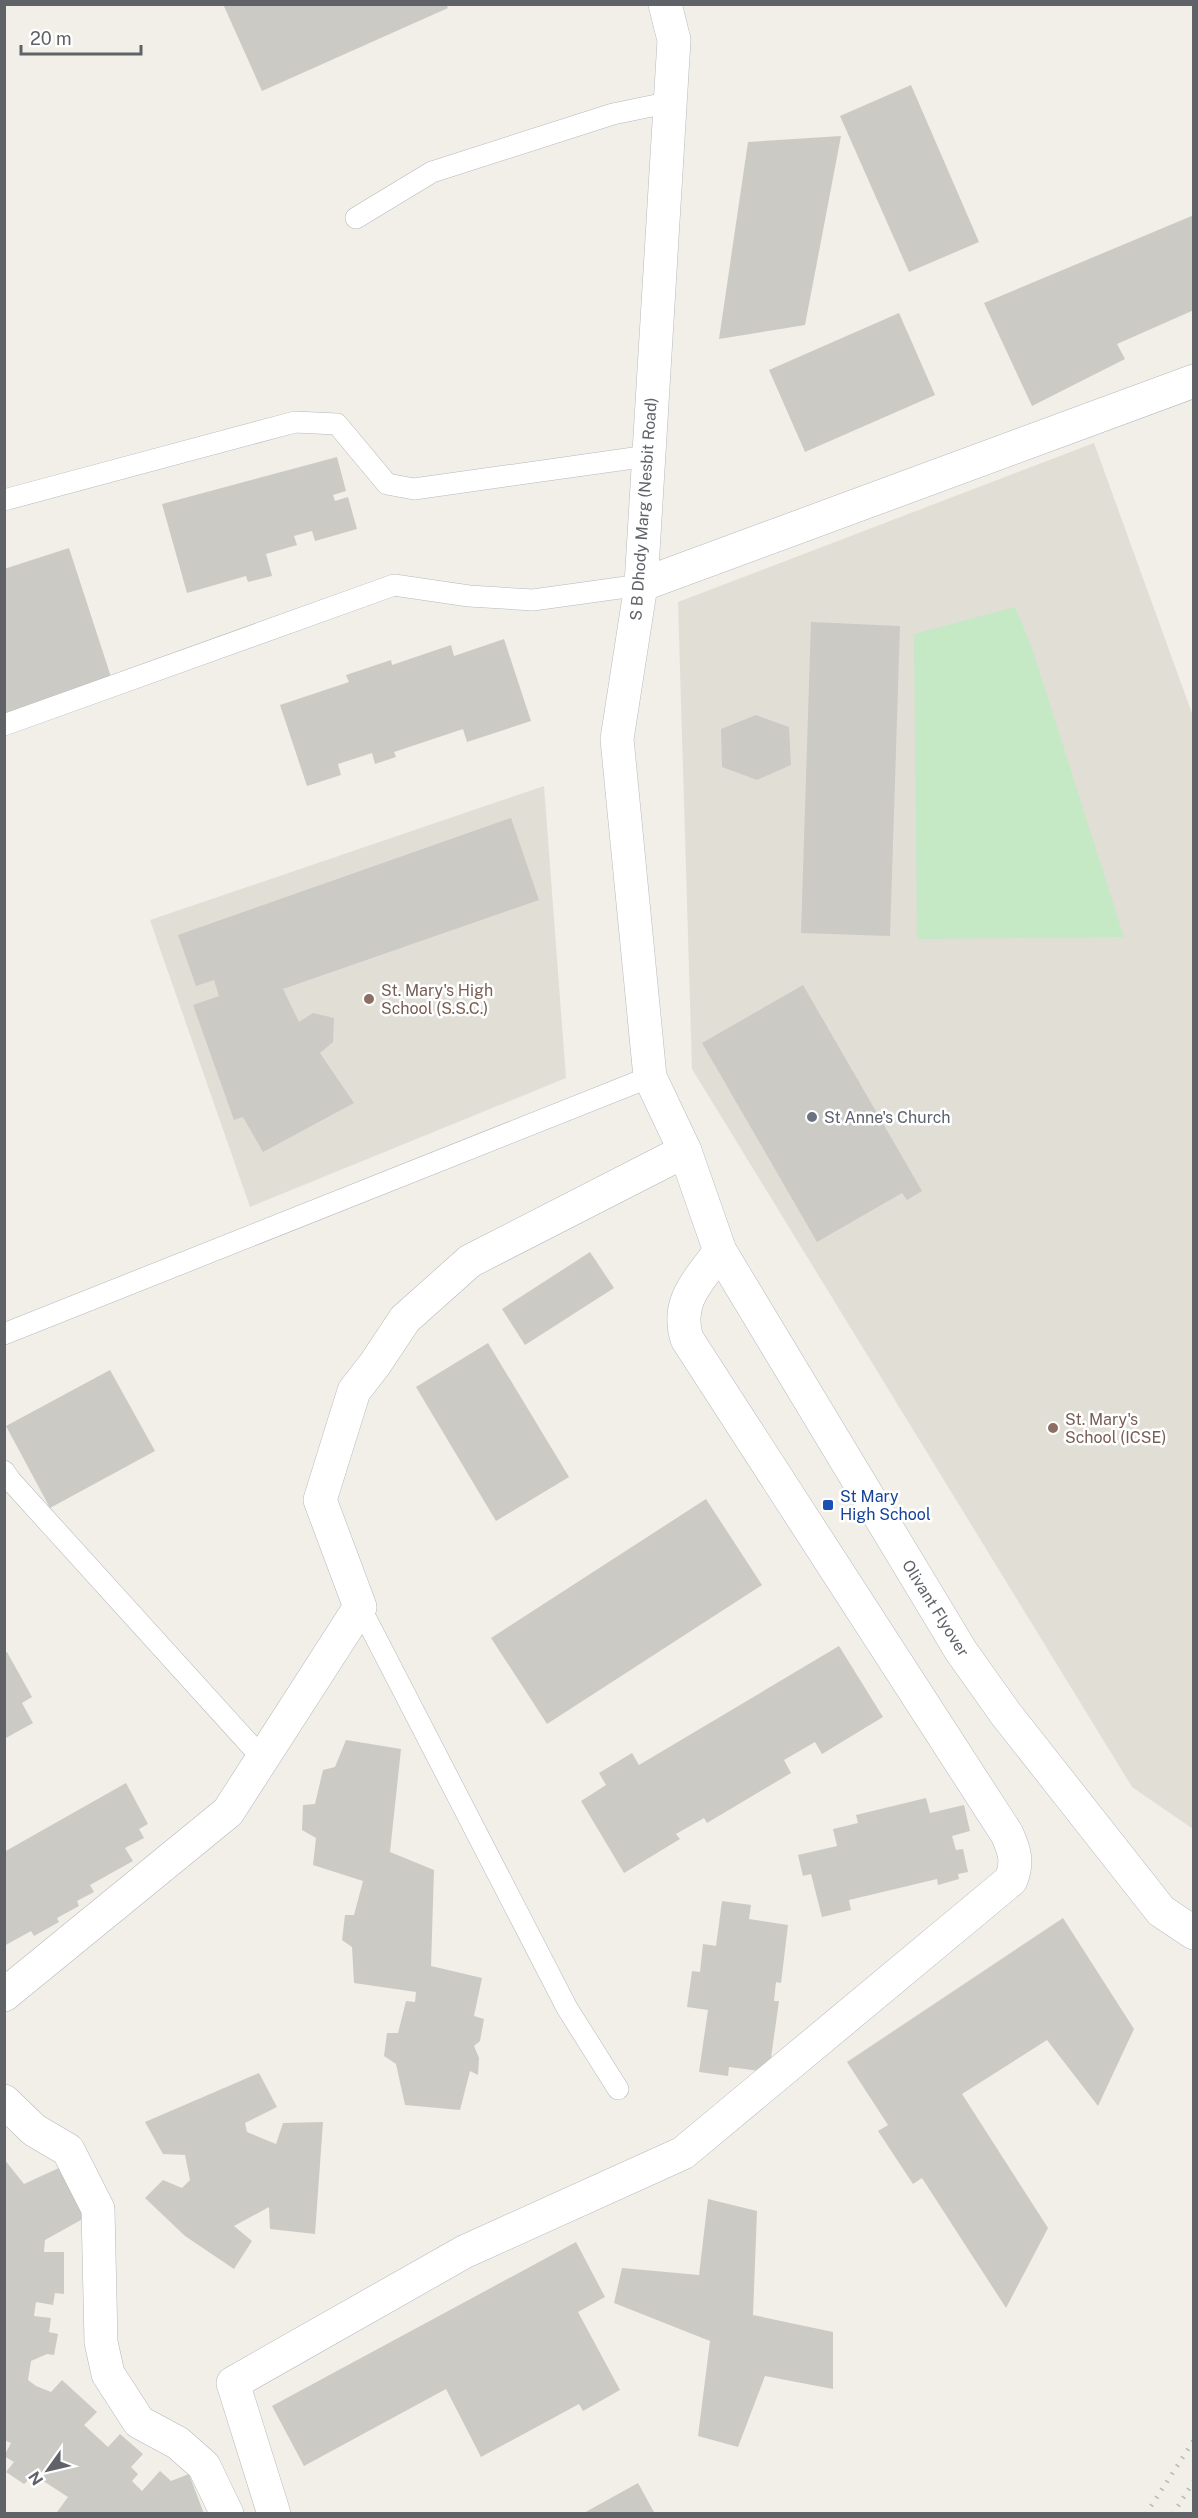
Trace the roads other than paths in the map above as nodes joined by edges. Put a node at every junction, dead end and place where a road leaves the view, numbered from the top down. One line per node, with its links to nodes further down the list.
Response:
1 (665, 4): 2 (street, S B Dhody Marg (Nesbit Road))
2 (670, 102): 3 (lane); 5 (street, S B Dhody Marg (Nesbit Road))
3 (356, 218)
4 (1194, 381): 7 (street)
5 (648, 456): 6 (lane); 7 (street, S B Dhody Marg (Nesbit Road))
6 (4, 500)
7 (641, 585): 8 (lane); 9 (street, S B Dhody Marg (Nesbit Road))
8 (4, 725)
9 (650, 1077): 10 (street, S B Dhody Marg (Nesbit Road)); 12 (lane)
10 (685, 1151): 11 (street, S B Dhody Marg (Nesbit Road)); 14 (street)
11 (720, 1251): 16 (street, Olivant Flyover); 21 (street)
12 (4, 1334)
13 (4, 1471): 15 (lane)
14 (360, 1608): 15 (street); 18 (lane)
15 (263, 1759): 17 (street)
16 (1194, 1933)
17 (4, 1995)
18 (618, 2089)
19 (4, 2101): 20 (street)
20 (227, 2514)
21 (274, 2514)

